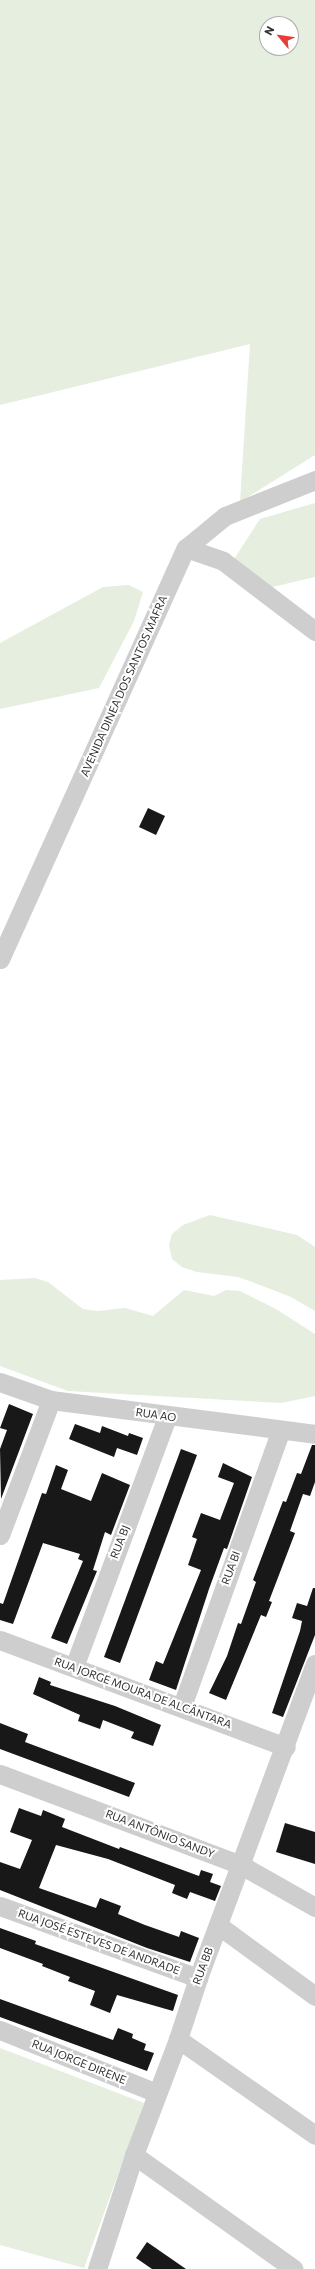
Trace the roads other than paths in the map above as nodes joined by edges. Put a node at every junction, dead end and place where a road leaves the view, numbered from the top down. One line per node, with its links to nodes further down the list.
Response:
1 (315, 480): 2 (street, AVENIDA DINEA DOS SANTOS MAFRA)
2 (186, 548): 3 (street); 4 (street, AVENIDA DINEA DOS SANTOS MAFRA)
3 (315, 631)
4 (0, 959)
5 (0, 1382): 6 (street, RUA AO)
6 (51, 1400): 7 (street, RUA AO); 10 (street)
7 (167, 1417): 8 (street, RUA AO); 13 (street, RUA BJ)
8 (281, 1430): 9 (street, RUA AO); 14 (street, RUA BI)
9 (315, 1434)
10 (0, 1535)
11 (0, 1640): 13 (street, RUA JORGE MOURA DE ALCÂNTARA)
12 (315, 1664): 15 (street, RUA BB)
13 (74, 1667): 14 (street, RUA JORGE MOURA DE ALCÂNTARA)
14 (182, 1706): 15 (street, RUA JORGE MOURA DE ALCÂNTARA)
15 (286, 1747): 17 (street, RUA BB)
16 (0, 1774): 17 (street, RUA ANTÔNIO SANDY)
17 (242, 1865): 19 (street, RUA ANTÔNIO SANDY); 20 (street, RUA BB)
18 (0, 1906): 21 (street, RUA JOSÉ ESTEVES DE ANDRADE)
19 (315, 1907)
20 (218, 1925): 21 (street, RUA BB); 22 (street)
21 (198, 1978): 24 (street, RUA BB)
22 (315, 1996)
23 (0, 2030): 25 (street, RUA JORGE DIRENE)
24 (178, 2038): 25 (street, RUA BB); 26 (street)
25 (158, 2093): 27 (street, RUA BB)
26 (315, 2135)
27 (134, 2155): 28 (street, RUA BB); 29 (street)
28 (97, 2269)
29 (294, 2269)

